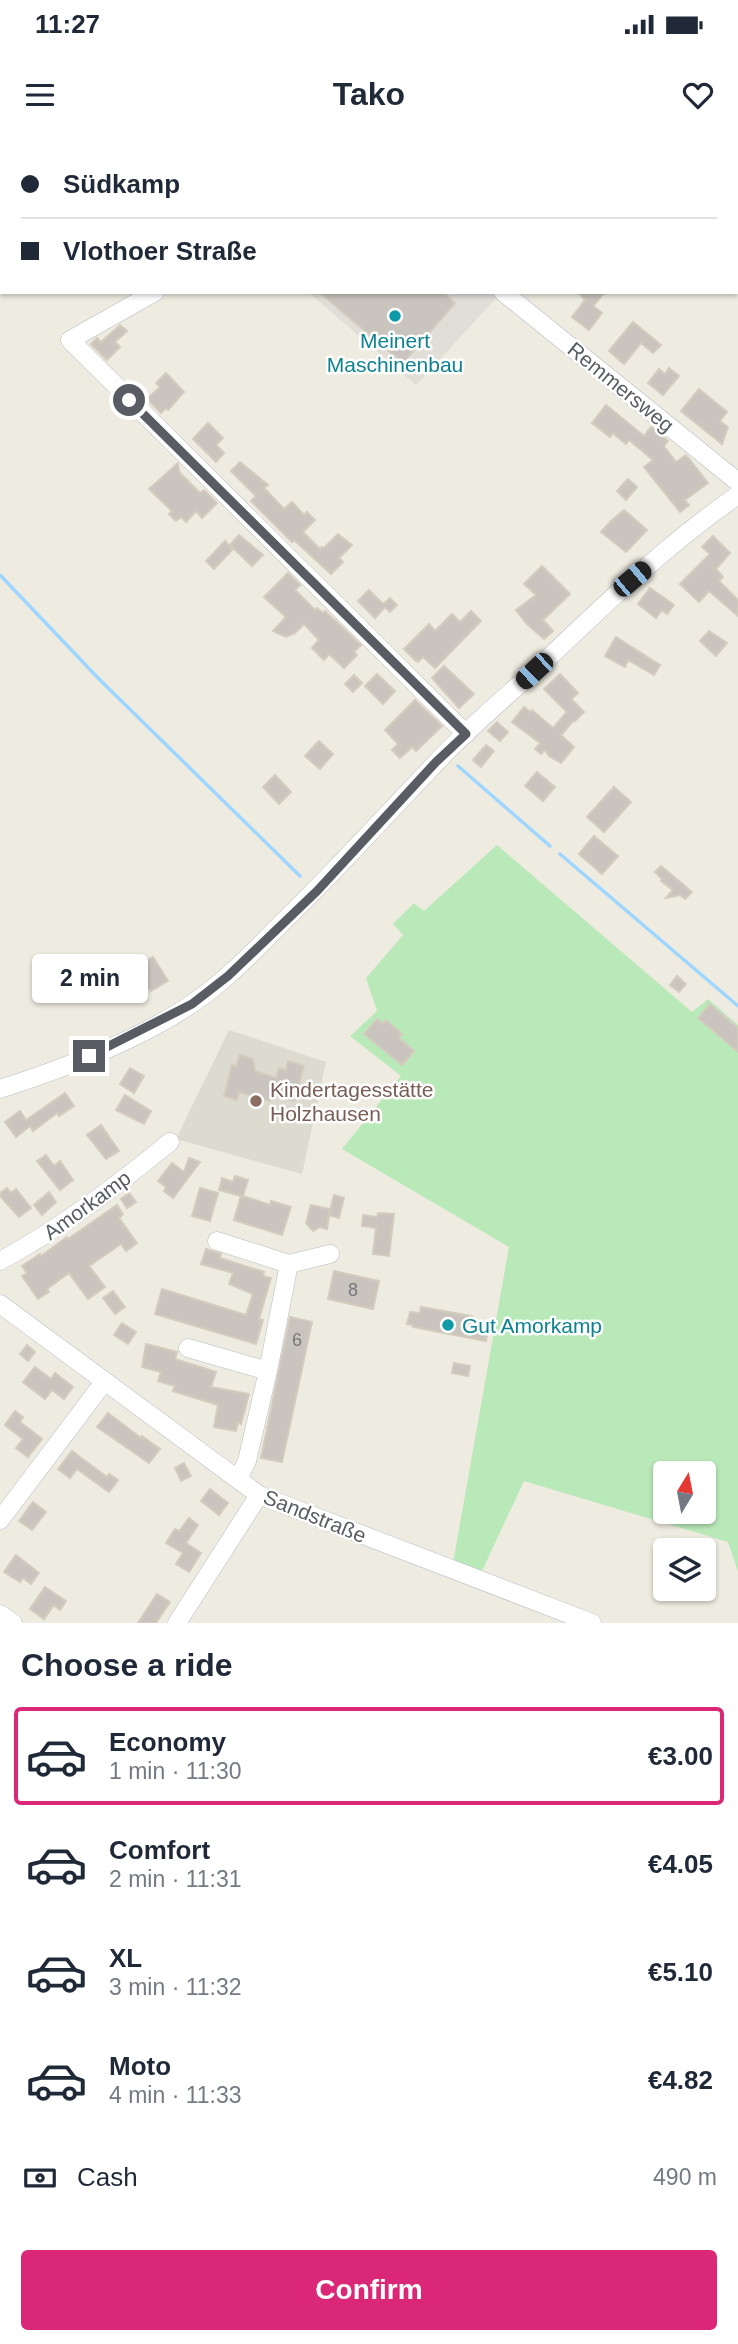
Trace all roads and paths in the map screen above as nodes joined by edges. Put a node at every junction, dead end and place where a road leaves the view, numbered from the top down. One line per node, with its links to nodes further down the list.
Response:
1 (151, 294): 5 (street)
2 (505, 294): 3 (street, Remmersweg)
3 (738, 482)
4 (738, 495): 5 (street)
5 (466, 734): 6 (street)
6 (0, 1089)
7 (170, 1142): 10 (street, Amorkamp)
8 (217, 1241): 11 (street)
9 (330, 1254): 11 (street)
10 (0, 1261)
11 (289, 1264): 14 (street)
12 (0, 1304): 15 (street, Sandstraße)
13 (188, 1348): 14 (street)
14 (268, 1371): 16 (street)
15 (104, 1382): 16 (street, Sandstraße); 18 (street)
16 (237, 1479): 17 (street, Sandstraße)
17 (259, 1495): 21 (street); 22 (street, Sandstraße)
18 (0, 1520)
19 (0, 1614): 20 (street)
20 (13, 1623)
21 (177, 1623)
22 (592, 1623)

